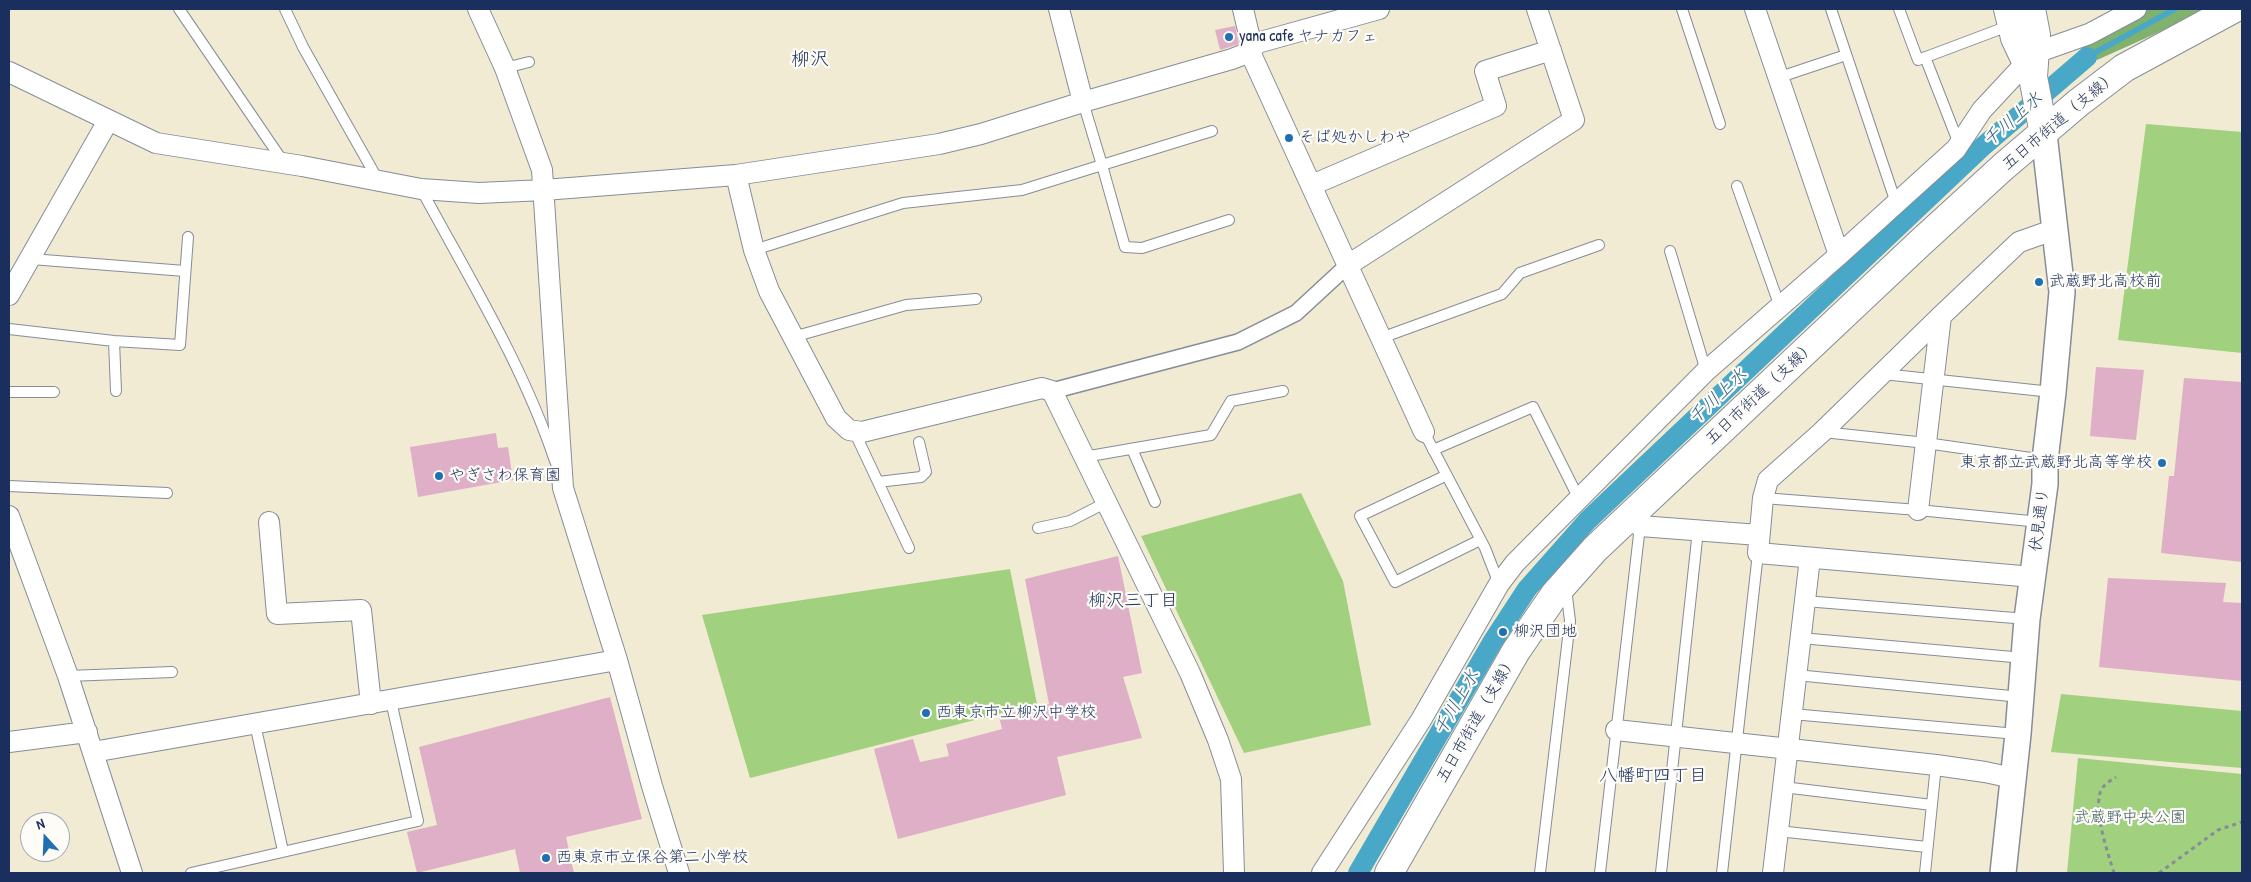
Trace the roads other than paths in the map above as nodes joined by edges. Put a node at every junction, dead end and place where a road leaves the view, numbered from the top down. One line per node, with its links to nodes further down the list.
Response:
1 (179, 9): 30 (lane)
2 (285, 9): 33 (lane)
3 (478, 9): 21 (street)
4 (1059, 9): 24 (street)
5 (1243, 9): 16 (street)
6 (1378, 9): 16 (street)
7 (1537, 9): 15 (street)
8 (1682, 9): 27 (lane)
9 (1755, 9): 23 (street)
10 (1831, 9): 17 (lane)
11 (1899, 9): 18 (lane)
12 (2136, 9): 20 (street)
13 (2233, 9): 26 (main road, 五日市街道（支線）)
14 (2017, 14): 18 (lane); 20 (main road, 伏見通り)
15 (1551, 50): 34 (street); 47 (street)
16 (1250, 52): 24 (street); 34 (street)
17 (1846, 55): 23 (lane); 38 (lane)
18 (1925, 57): 29 (lane)
19 (529, 62): 21 (lane)
20 (2031, 64): 26 (main road, 伏見通り); 29 (street)
21 (506, 68): 37 (street)
22 (9, 72): 25 (street)
23 (1777, 78): 45 (street)
24 (1084, 102): 31 (lane); 32 (street)
25 (108, 121): 30 (street); 46 (street)
26 (2042, 122): 40 (street, 伏見通り); 86 (main road, 五日市街道（支線）)
27 (1720, 124)
28 (1212, 131): 31 (lane)
29 (1960, 144): 38 (street)
30 (284, 163): 33 (street)
31 (1102, 165): 39 (lane); 43 (lane)
32 (736, 175): 37 (street); 43 (street)
33 (378, 180): 36 (street)
34 (1312, 184): 47 (street)
35 (1737, 186): 51 (lane)
36 (421, 189): 37 (street); 78 (lane)
37 (544, 190): 78 (street)
38 (1896, 203): 45 (street)
39 (1229, 220)
40 (2056, 230): 52 (street); 65 (street, 伏見通り)
41 (188, 237): 48 (lane)
42 (1599, 245): 55 (lane)
43 (754, 250): 54 (street)
44 (1670, 251): 57 (lane)
45 (1839, 256): 51 (street)
46 (31, 259): 48 (lane); 49 (street)
47 (1348, 265): 55 (street); 61 (street)
48 (185, 271): 56 (lane)
49 (9, 295)
50 (976, 299): 54 (lane)
51 (1780, 307): 57 (street)
52 (1940, 316): 58 (street); 59 (street)
53 (9, 330): 56 (lane)
54 (793, 337): 66 (street)
55 (1381, 338): 67 (street)
56 (114, 341): 60 (lane)
57 (1706, 371): 81 (street)
58 (1882, 374): 59 (lane); 68 (street)
59 (1933, 379): 65 (lane); 70 (street)
60 (116, 391)
61 (1052, 391): 66 (street); 73 (street)
62 (1283, 391): 71 (lane)
63 (9, 392): 64 (lane)
64 (54, 392)
65 (2053, 392): 74 (street, 伏見通り)
66 (854, 431): 76 (lane)
67 (1424, 432): 72 (lane)
68 (1822, 432): 70 (lane); 80 (street)
69 (919, 442): 76 (lane)
70 (1926, 443): 74 (lane); 84 (street)
71 (1132, 449): 73 (lane); 83 (lane)
72 (1434, 450): 75 (lane); 81 (lane)
73 (1084, 456): 82 (street)
74 (2045, 460): 88 (street, 伏見通り)
75 (1445, 476): 91 (lane); 91 (lane)
76 (878, 482): 93 (lane)
77 (9, 486): 79 (lane)
78 (563, 488): 102 (street)
79 (167, 493)
80 (1763, 498): 84 (lane); 92 (street)
81 (1579, 499): 97 (street)
82 (1106, 502): 89 (lane); 129 (street)
83 (1155, 502)
84 (1918, 510): 88 (lane)
85 (9, 516): 105 (street)
86 (1636, 519): 90 (street); 96 (main road, 五日市街道（支線）); 111 (lane)
87 (269, 522): 108 (street)
88 (2040, 522): 95 (street, 伏見通り)
89 (1038, 528)
90 (1698, 530): 92 (street); 114 (lane)
91 (1480, 540): 97 (lane)
92 (1758, 544): 94 (street); 116 (lane)
93 (909, 548)
94 (1810, 558): 95 (street); 98 (street)
95 (2033, 577): 99 (street, 伏見通り)
96 (1565, 582): 131 (main road, 五日市街道（支線）); 132 (lane)
97 (1499, 584): 130 (street)
98 (1805, 601): 99 (lane); 100 (street)
99 (2027, 620): 101 (street, 伏見通り)
100 (1801, 638): 101 (lane); 104 (street)
101 (2024, 658): 106 (street, 伏見通り)
102 (617, 660): 107 (street); 128 (street)
103 (172, 672): 105 (lane)
104 (1796, 675): 106 (lane); 109 (street)
105 (68, 676): 112 (street)
106 (2021, 697): 113 (street, 伏見通り)
107 (391, 700): 108 (street); 125 (lane)
108 (371, 704): 110 (street)
109 (1792, 714): 113 (lane); 117 (street)
110 (254, 724): 118 (street); 125 (lane)
111 (1616, 730): 114 (street); 133 (lane)
112 (87, 732): 115 (street); 118 (street)
113 (2018, 734): 120 (street, 伏見通り)
114 (1675, 737): 116 (street); 134 (lane)
115 (9, 742)
116 (1736, 743): 117 (street); 135 (lane)
117 (1788, 749): 119 (street); 121 (street)
118 (93, 752): 126 (street)
119 (1936, 765): 120 (street); 122 (lane)
120 (2014, 778): 138 (street, 伏見通り)
121 (1783, 787): 122 (lane); 123 (street)
122 (1932, 805): 124 (lane)
123 (1778, 831): 124 (lane); 136 (street)
124 (1928, 848): 137 (lane)
125 (283, 852): 127 (lane)
126 (132, 873)
127 (191, 873)
128 (679, 873)
129 (1234, 873)
130 (1322, 873)
131 (1389, 873)
132 (1540, 873)
133 (1600, 873)
134 (1661, 873)
135 (1722, 873)
136 (1773, 873)
137 (1925, 873)
138 (2003, 873)

